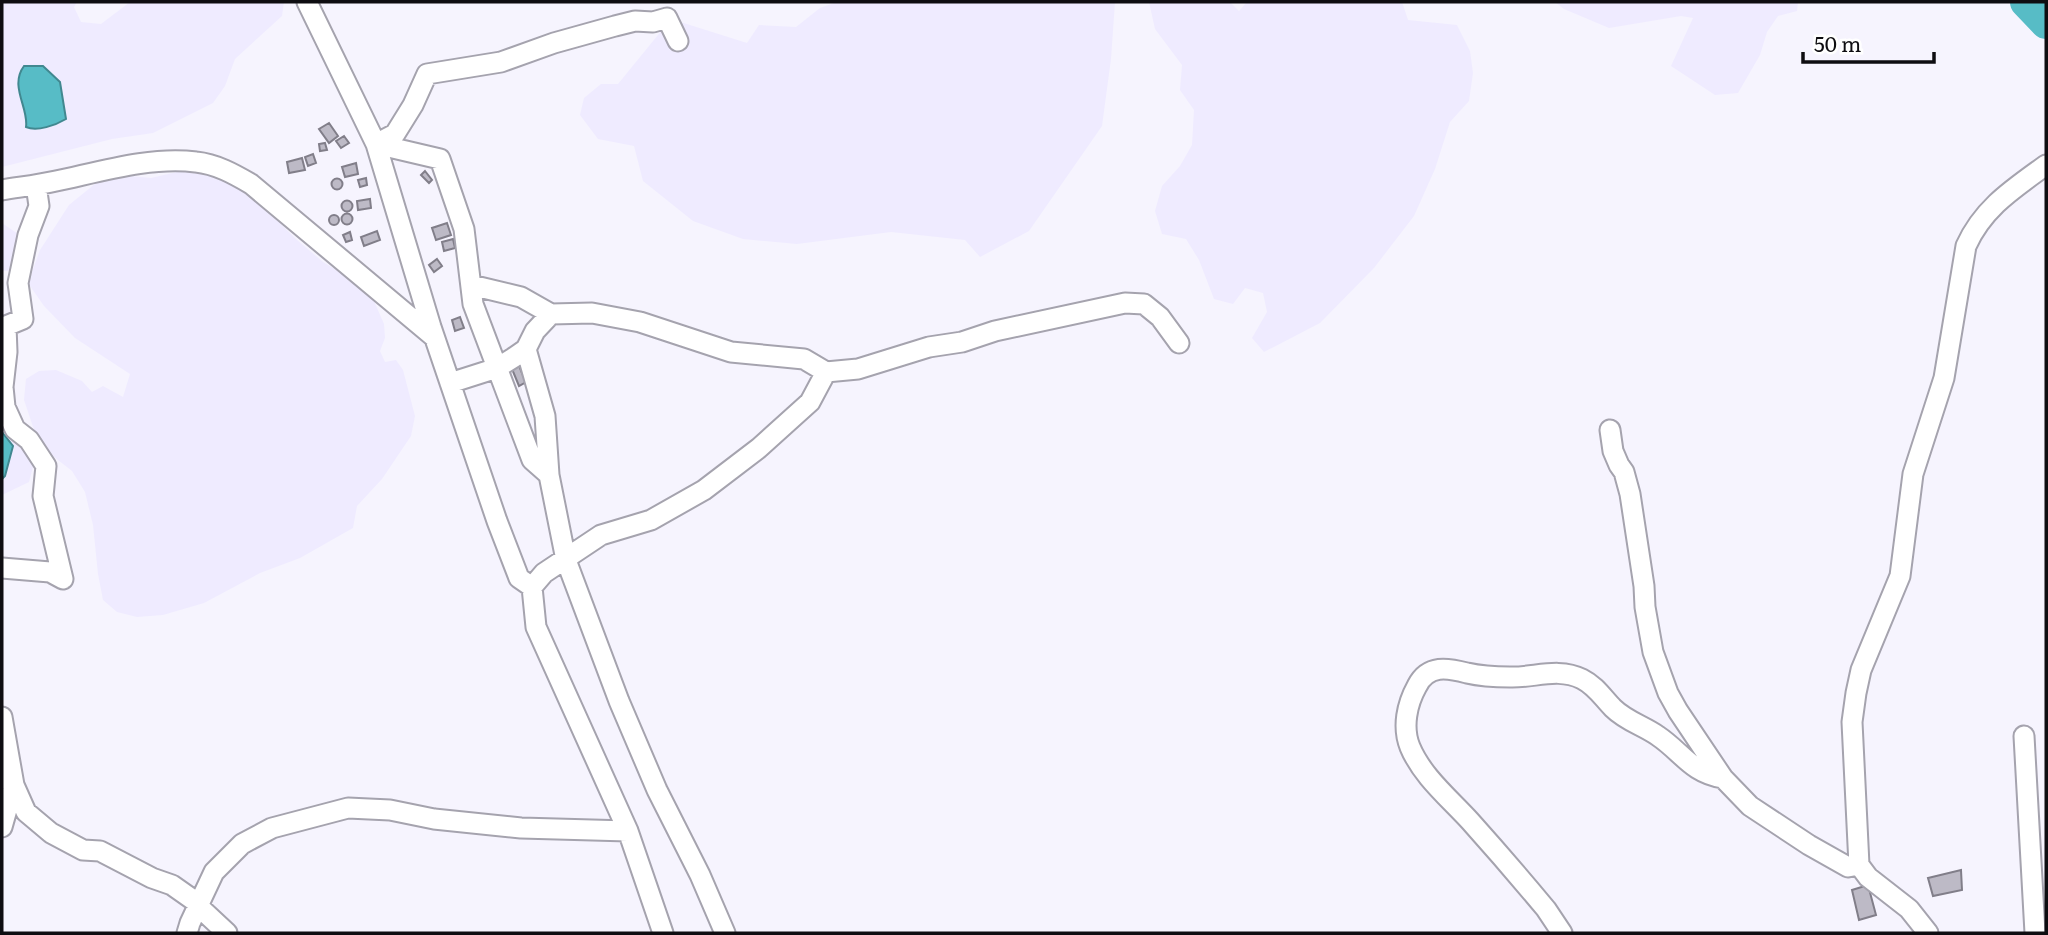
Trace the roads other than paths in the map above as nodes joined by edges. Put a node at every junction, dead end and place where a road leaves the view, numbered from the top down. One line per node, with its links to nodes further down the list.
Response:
1 (307, 2): 3 (street)
2 (678, 41): 3 (street)
3 (376, 144): 7 (street); 9 (street)
4 (2046, 165): 26 (street)
5 (36, 185): 6 (street); 9 (street); 18 (street)
6 (2, 190)
7 (471, 285): 8 (street); 12 (street)
8 (551, 314): 11 (street); 13 (street)
9 (435, 338): 14 (street)
10 (1179, 342): 13 (street)
11 (526, 349): 12 (street); 16 (street)
12 (497, 368): 14 (street); 16 (street)
13 (825, 372): 17 (street)
14 (450, 383): 19 (street)
15 (1610, 430): 22 (street)
16 (549, 475): 17 (street)
17 (566, 560): 19 (street); 31 (street)
18 (2, 568)
19 (532, 587): 25 (street)
20 (2, 717): 23 (street)
21 (2024, 736): 34 (street)
22 (1723, 778): 26 (street); 32 (street)
23 (8, 780): 24 (street); 27 (street)
24 (2, 827)
25 (628, 831): 27 (street); 30 (street)
26 (1859, 865): 33 (street)
27 (198, 905): 28 (street); 29 (street)
28 (187, 933)
29 (227, 933)
30 (663, 933)
31 (725, 933)
32 (1562, 933)
33 (1928, 933)
34 (2035, 933)

